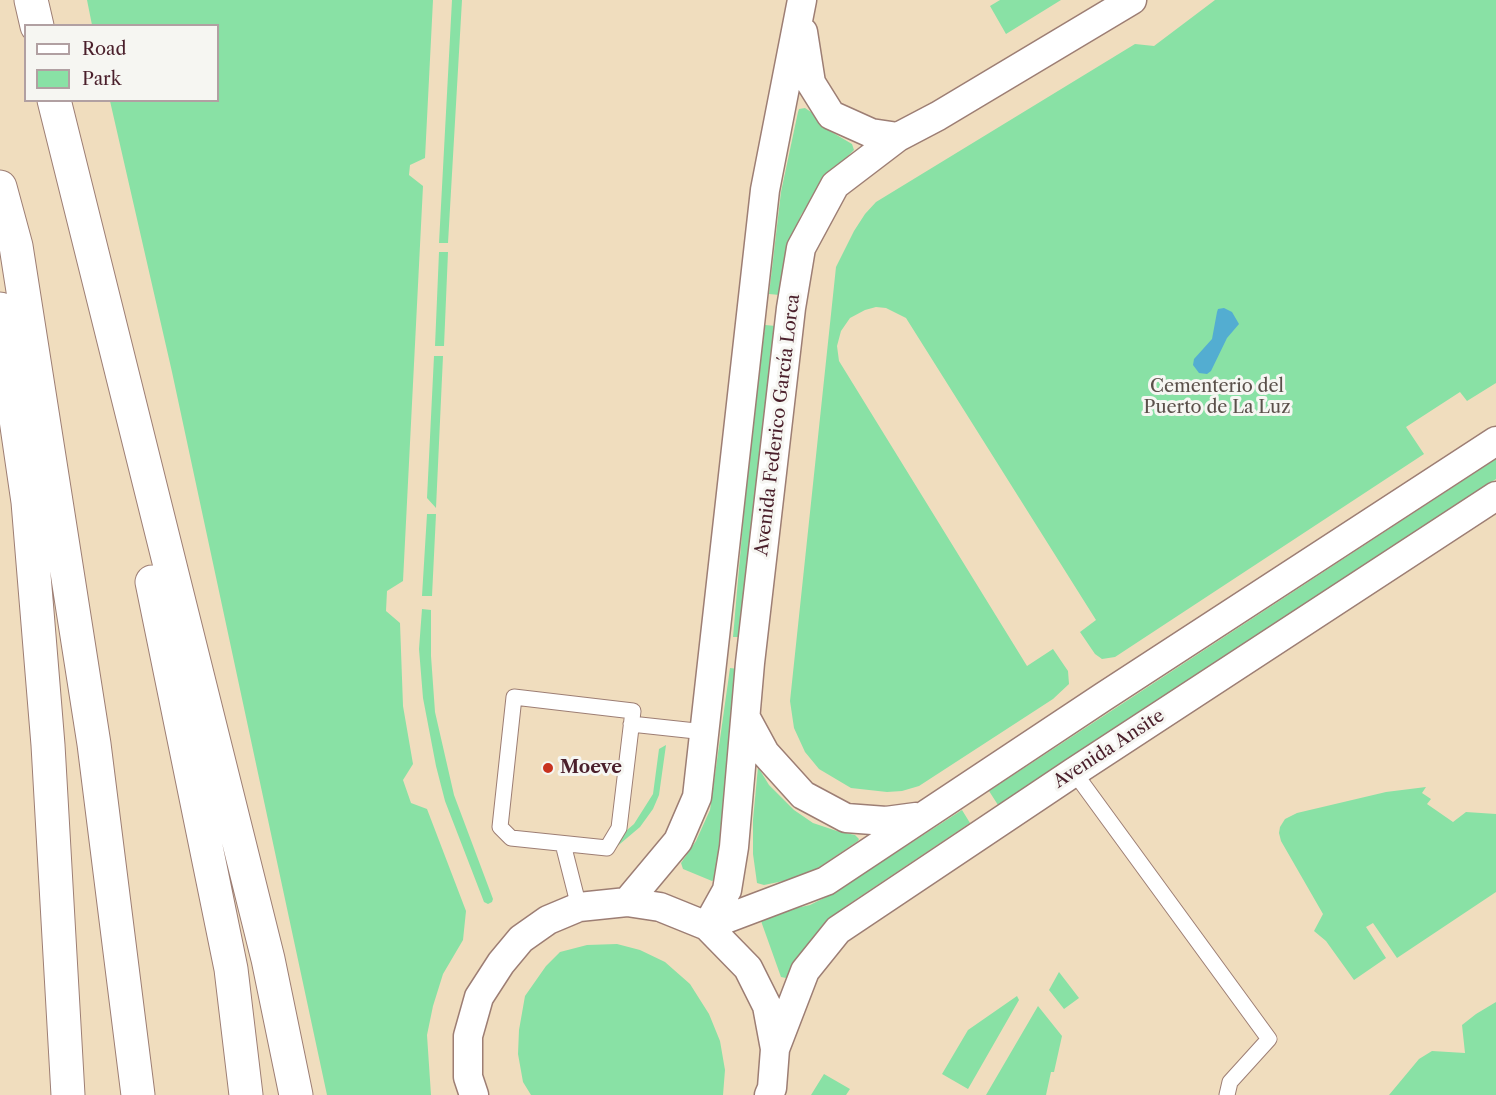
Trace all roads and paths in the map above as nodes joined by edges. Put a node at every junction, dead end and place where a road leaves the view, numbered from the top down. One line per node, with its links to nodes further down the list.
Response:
1 (31, 0): 4 (highway)
2 (1132, 0): 6 (street)
3 (801, 7): 6 (street, Avenida Federico García Lorca); 13 (street, Avenida Federico García Lorca)
4 (37, 24)
5 (55, 108): 23 (highway); 24 (highway)
6 (898, 137): 11 (street, Avenida Federico García Lorca)
7 (0, 187): 22 (highway)
8 (0, 309): 21 (highway)
9 (1496, 441): 15 (street)
10 (1496, 496): 14 (street, Avenida Ansite)
11 (746, 718): 15 (street); 19 (street, Avenida Federico García Lorca)
12 (631, 724): 13 (lane); 16 (lane); 16 (lane)
13 (705, 732): 17 (street, Avenida Federico García Lorca)
14 (1074, 772): 20 (street, Avenida Ansite); 27 (lane)
15 (921, 817): 19 (street)
16 (563, 844): 18 (lane)
17 (627, 902): 18 (street); 19 (street)
18 (579, 908): 25 (street)
19 (707, 926): 20 (street)
20 (775, 1049): 26 (street)
21 (68, 1095)
22 (138, 1095)
23 (246, 1095)
24 (296, 1095)
25 (474, 1095)
26 (769, 1095)
27 (1227, 1095)

